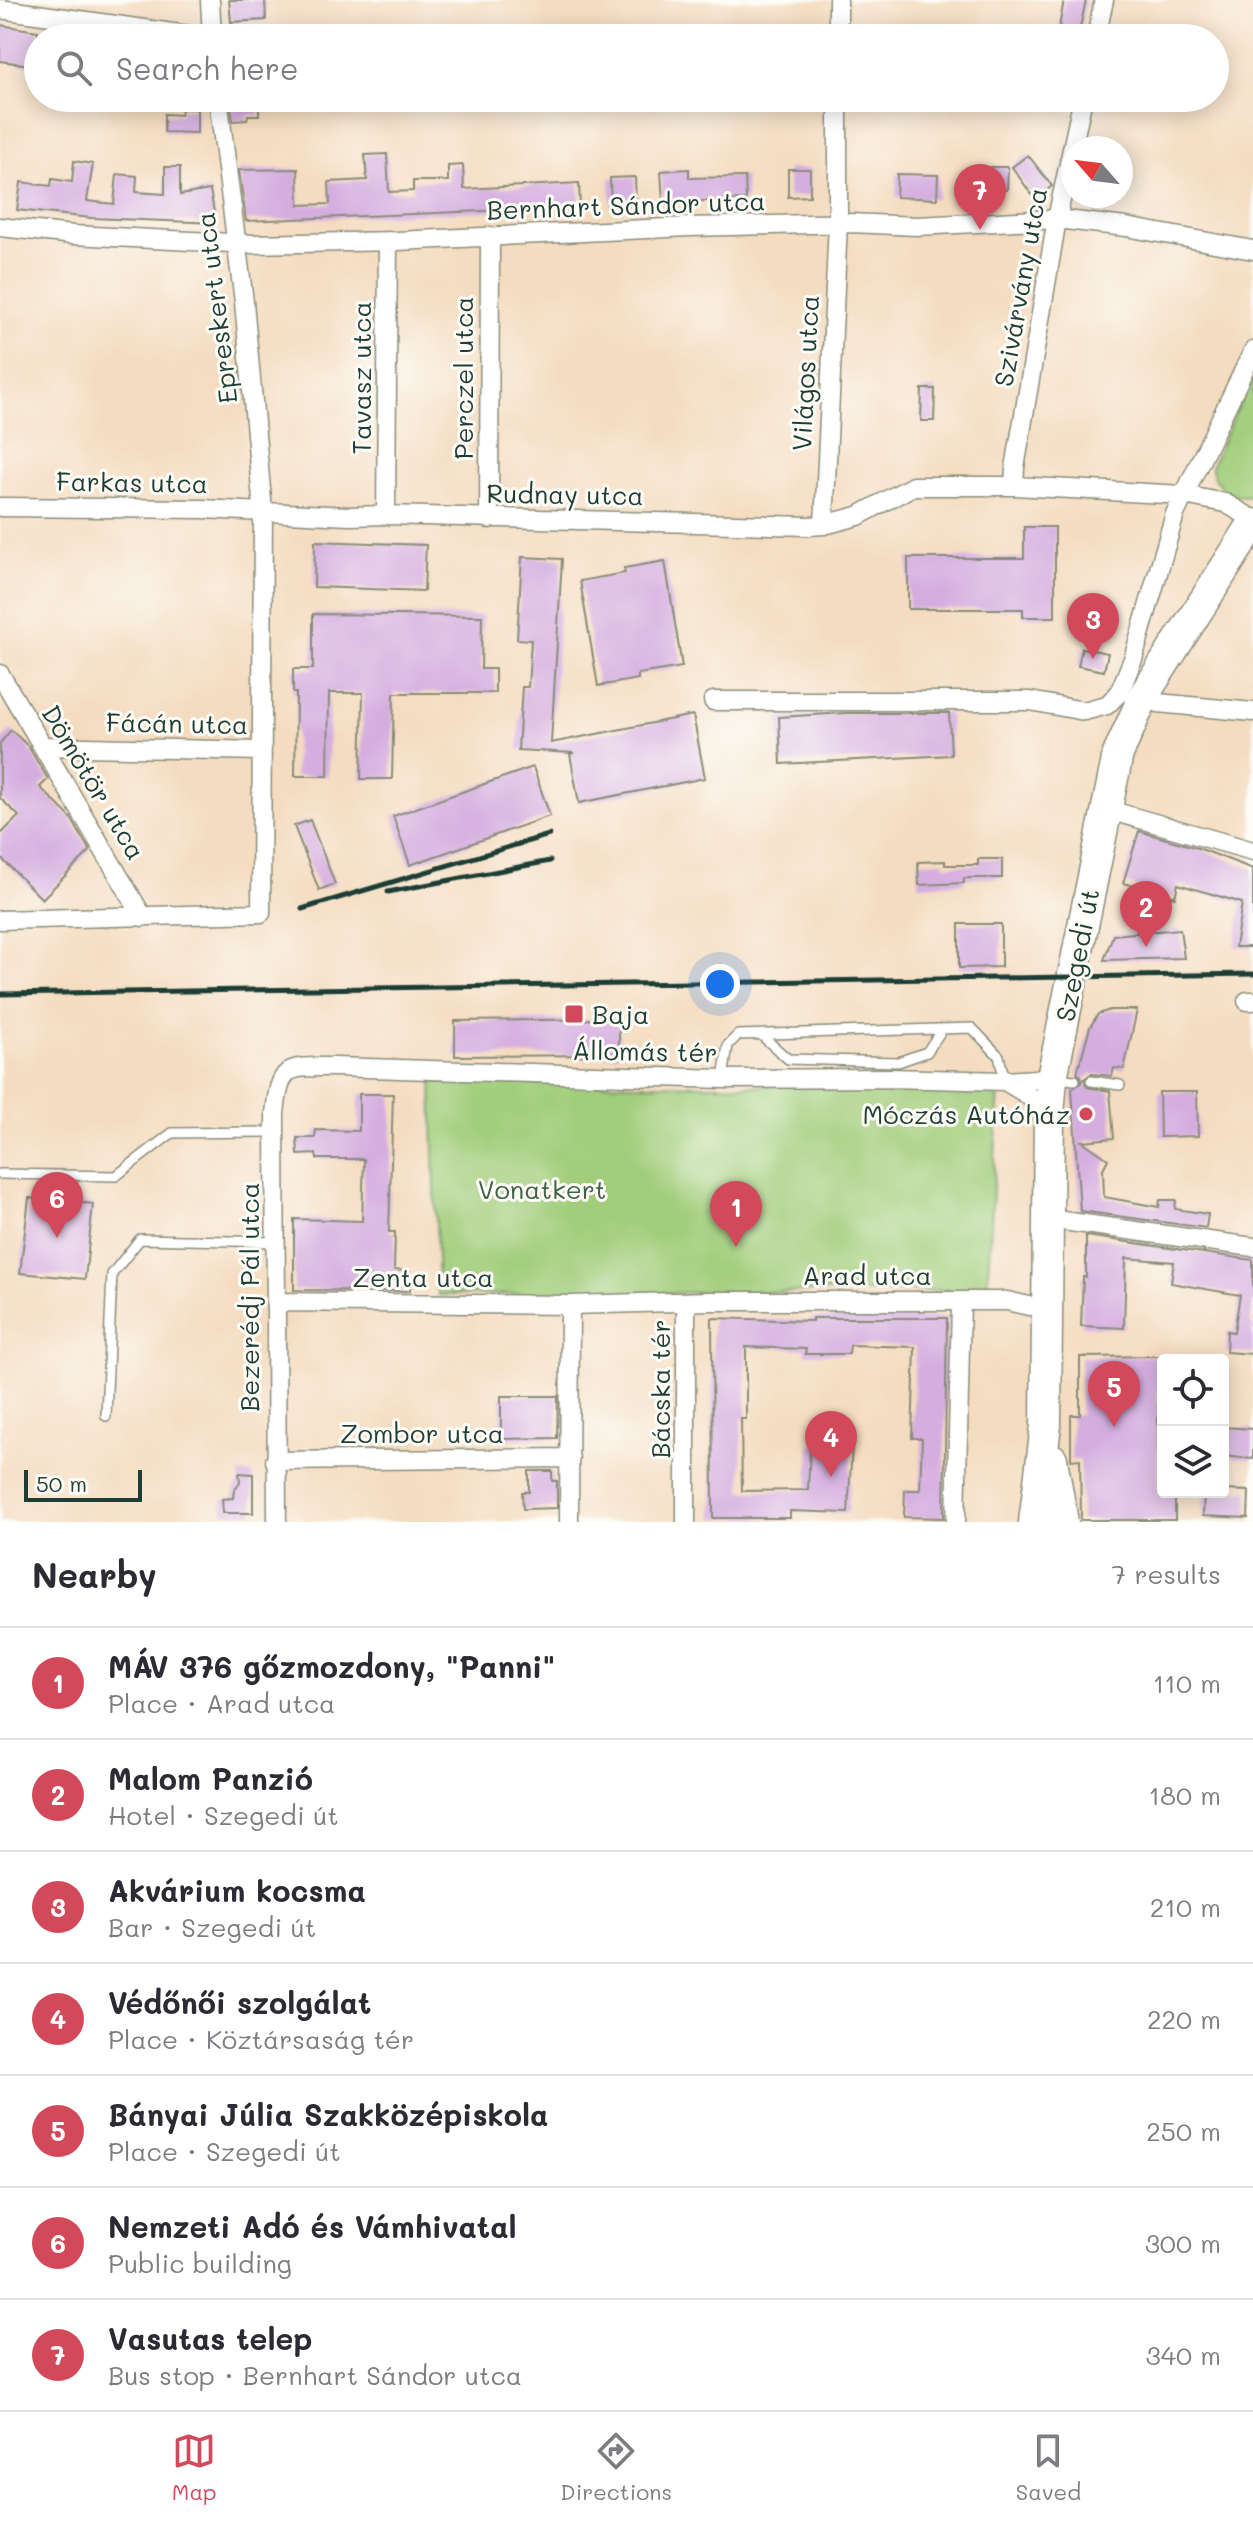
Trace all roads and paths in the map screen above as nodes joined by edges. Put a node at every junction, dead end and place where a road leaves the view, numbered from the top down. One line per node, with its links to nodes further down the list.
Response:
1 (210, 0): 6 (street)
2 (838, 0): 7 (street)
3 (1104, 0): 8 (street)
4 (0, 9): 5 (street)
5 (109, 24)
6 (210, 24)
7 (838, 24)
8 (1099, 24)
9 (220, 112): 17 (street, Epreskert utca)
10 (838, 112): 13 (street, Világos utca)
11 (1080, 112): 12 (street, Szivárvány utca)
12 (1057, 219): 13 (street, Bernhart Sándor utca); 18 (street, Bernhart Sándor utca); 20 (street, Szivárvány utca)
13 (838, 223): 15 (street, Bernhart Sándor utca); 27 (street, Világos utca)
14 (0, 227): 17 (street, Bernhart Sándor utca)
15 (490, 236): 16 (street, Bernhart Sándor utca); 25 (street, Perczel utca)
16 (388, 241): 17 (street, Bernhart Sándor utca); 24 (street, Tavasz utca)
17 (235, 243): 23 (street, Epreskert utca)
18 (1253, 250)
19 (1253, 351): 21 (street)
20 (1014, 486): 21 (street, Rudnay utca); 27 (street, Rudnay utca)
21 (1184, 495): 26 (street, Rudnay utca); 30 (street)
22 (0, 507): 23 (street, Farkas utca)
23 (263, 511): 24 (street, Rudnay utca); 33 (street)
24 (386, 515): 25 (street, Rudnay utca)
25 (489, 519): 27 (street, Rudnay utca)
26 (1253, 522): 29 (main road, Szegedi út)
27 (824, 525)
28 (0, 674): 32 (street, Dömötör utca)
29 (1144, 695): 31 (street); 34 (main road, Szegedi út)
30 (713, 701)
31 (1253, 712)
32 (43, 746): 33 (street, Fácán utca); 36 (street, Dömötör utca)
33 (261, 751): 36 (street)
34 (1105, 809): 35 (street); 42 (main road, Szegedi út)
35 (1253, 851)
36 (143, 917): 37 (street)
37 (0, 920)
38 (942, 1029): 39 (lane); 39 (lane); 43 (lane)
39 (761, 1034): 41 (lane)
40 (284, 1073): 41 (street, Állomás tér); 47 (street, Bezerédj Pál utca)
41 (723, 1079): 43 (street, Állomás tér)
42 (1064, 1079): 43 (street, Állomás tér); 46 (main road, Szegedi út)
43 (1005, 1081): 46 (street)
44 (1091, 1081): 45 (lane)
45 (1120, 1085)
46 (1049, 1120): 49 (main road, Szegedi út)
47 (275, 1132): 48 (lane); 50 (street, Bezerédj Pál utca)
48 (0, 1174)
49 (1048, 1219): 51 (street); 56 (main road, Szegedi út)
50 (275, 1242): 53 (street, Bezerédj Pál utca); 57 (lane)
51 (1253, 1247)
52 (961, 1301): 54 (street, Arad utca); 56 (street, Arad utca); 64 (street)
53 (275, 1302): 55 (street, Zenta utca); 60 (street, Bezerédj Pál utca)
54 (686, 1302): 55 (street, Bácska tér); 63 (street, Bácska tér)
55 (570, 1305): 59 (street)
56 (1048, 1306): 58 (main road, Szegedi út)
57 (106, 1416)
58 (1046, 1425): 65 (main road, Szegedi út); 66 (main road, Szegedi út)
59 (570, 1458): 60 (street, Zombor utca); 62 (street)
60 (275, 1461): 61 (street, Bezerédj Pál utca)
61 (277, 1522)
62 (569, 1522)
63 (686, 1522)
64 (956, 1522)
65 (1034, 1522)
66 (1063, 1522)

